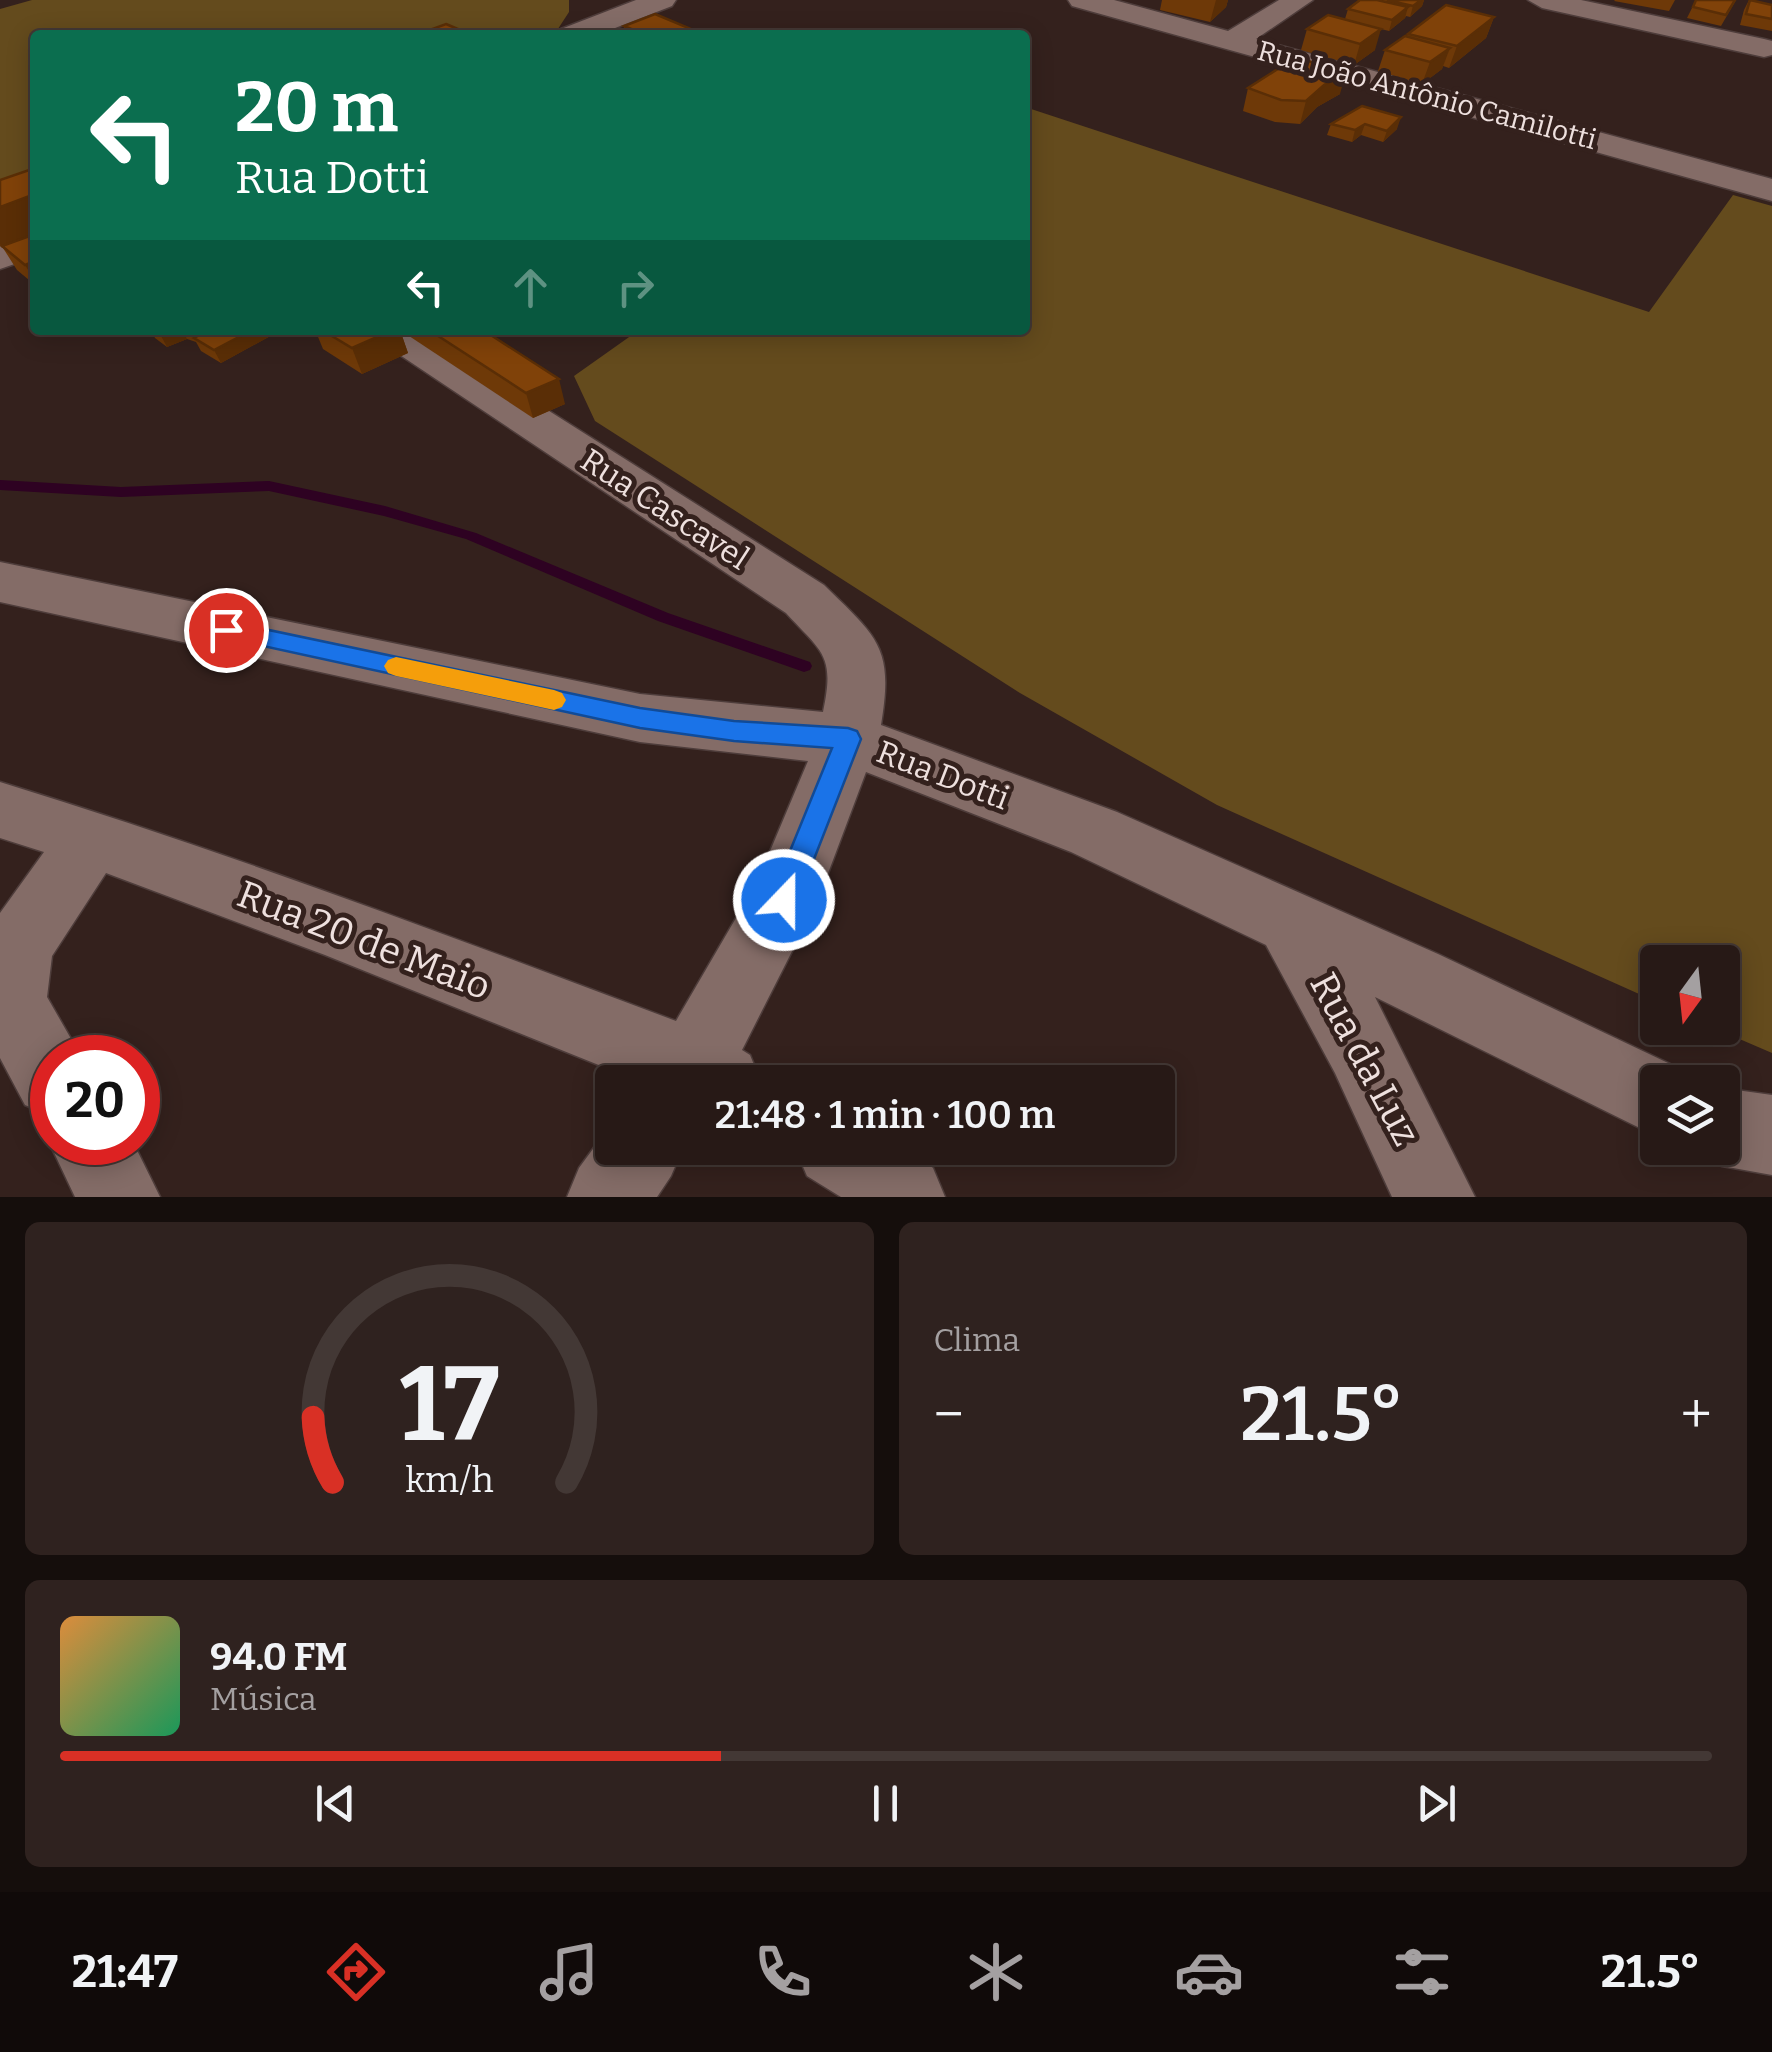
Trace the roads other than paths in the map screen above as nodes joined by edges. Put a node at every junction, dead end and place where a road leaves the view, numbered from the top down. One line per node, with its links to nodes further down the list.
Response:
1 (662, 0): 5 (street)
2 (1082, 0): 6 (street, Rua João Antônio Camilotti)
3 (1300, 0): 6 (street)
4 (1542, 0): 7 (street)
5 (585, 30)
6 (1232, 41): 8 (street, Rua João Antônio Camilotti)
7 (1764, 48)
8 (1772, 190)
9 (30, 245): 10 (street)
10 (0, 257)
11 (399, 335): 13 (street, Rua Cascavel)
12 (0, 582): 13 (street, Rua Dotti)
13 (848, 739): 16 (street, Rua Dotti); 20 (street, Rua Cascavel)
14 (0, 810): 15 (street, Rua 20 de Maio)
15 (93, 838): 17 (street); 19 (street, Rua 20 de Maio)
16 (1292, 923): 21 (street, Rua Dotti); 30 (street, Rua da Luz)
17 (9, 955): 18 (street)
18 (30, 1039)
19 (670, 1065)
20 (707, 1065)
21 (1640, 1089)
22 (1740, 1129): 23 (street)
23 (1772, 1135)
24 (101, 1165): 27 (street)
25 (631, 1165): 28 (street)
26 (865, 1165): 29 (street)
27 (119, 1197)
28 (608, 1197)
29 (904, 1197)
30 (1434, 1197)

